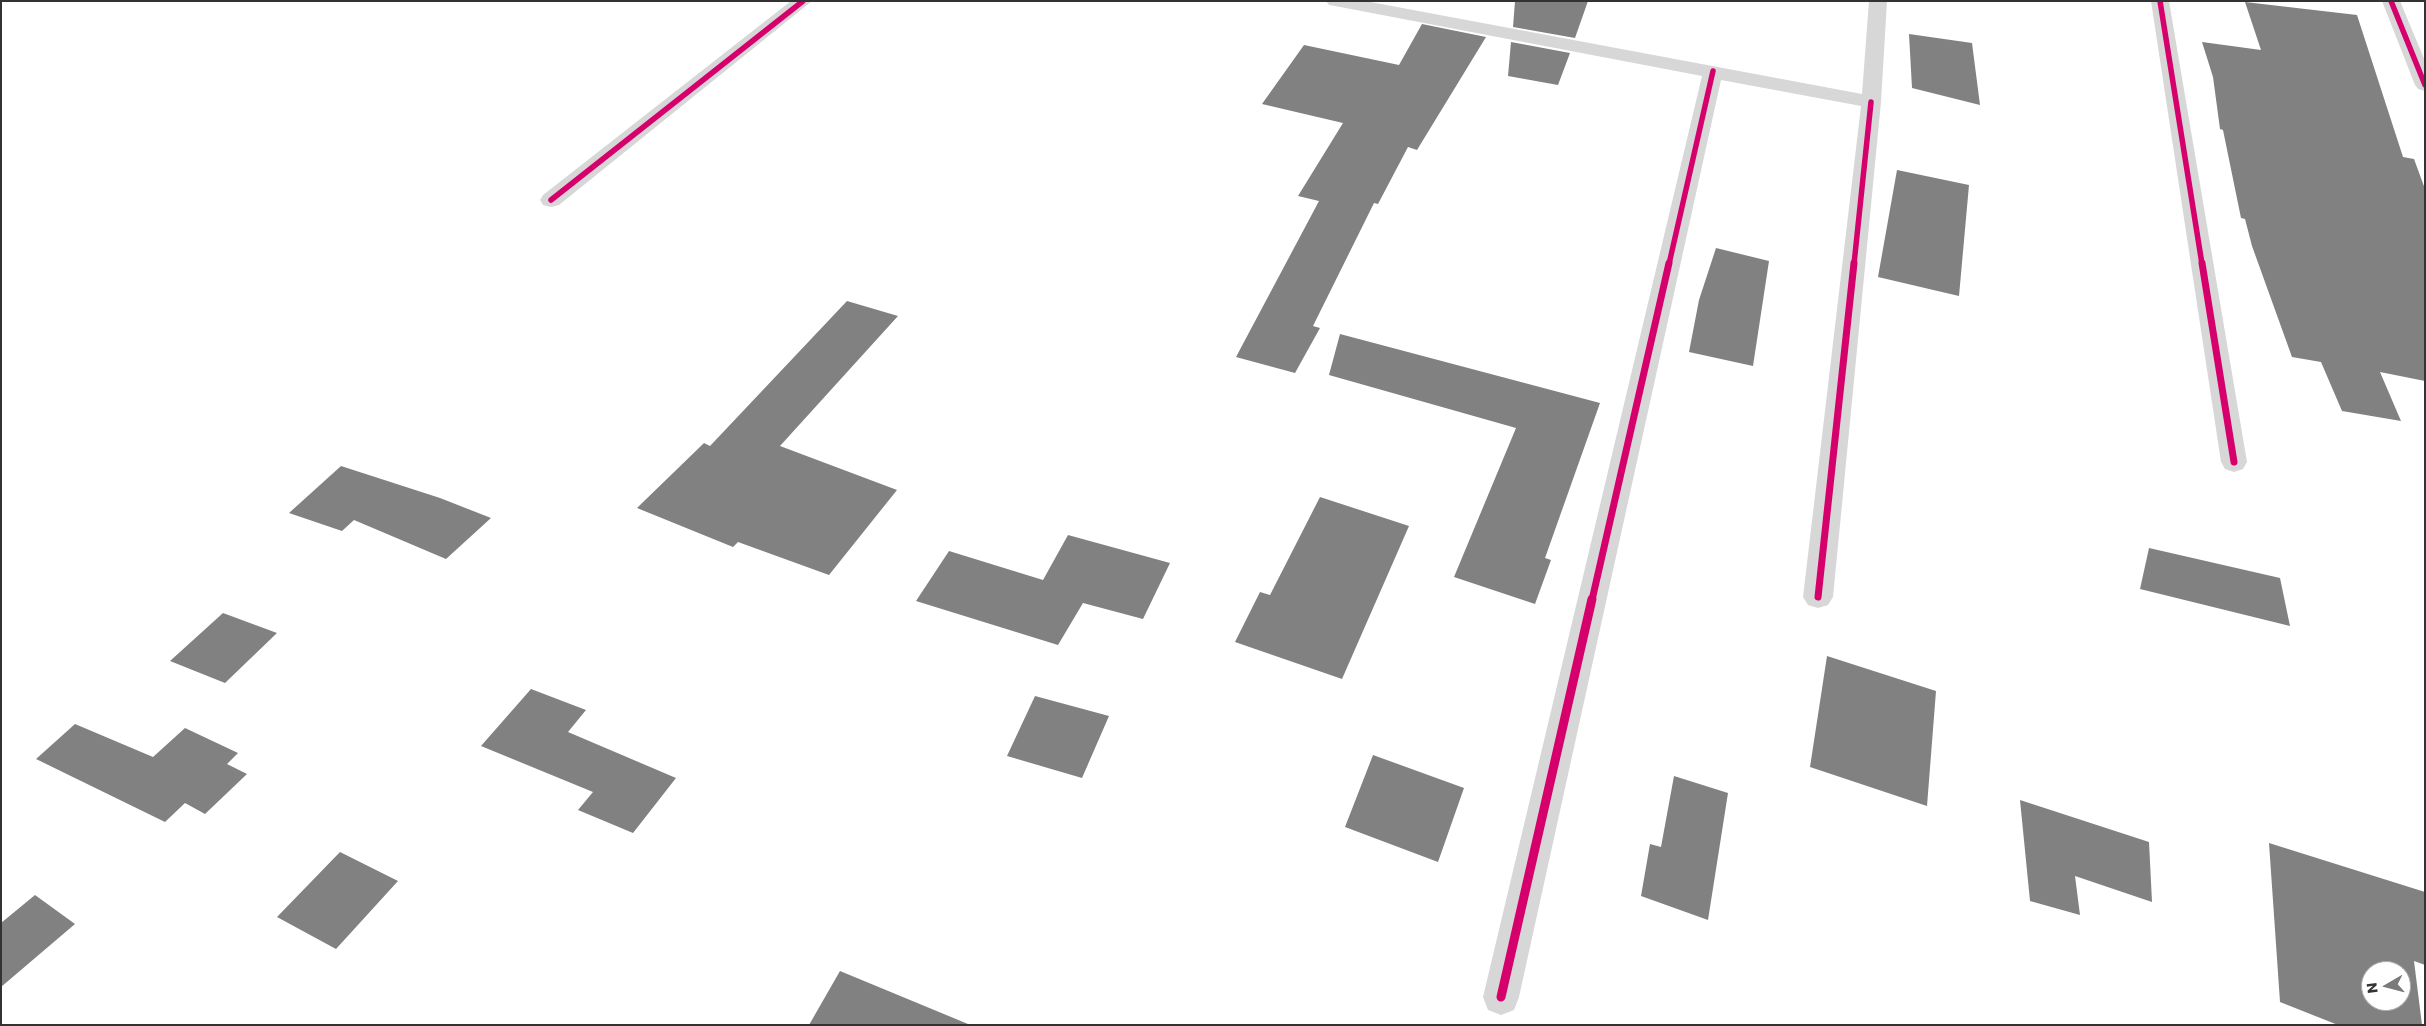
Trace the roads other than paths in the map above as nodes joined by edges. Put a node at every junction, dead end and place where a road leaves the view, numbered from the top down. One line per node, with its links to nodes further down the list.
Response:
1 (803, 1): 9 (street)
2 (1335, 1): 6 (street)
3 (1878, 1): 8 (street)
4 (2160, 1): 10 (street)
5 (2391, 1): 7 (street)
6 (1714, 71): 8 (street); 12 (street)
7 (2425, 85)
8 (1871, 102): 11 (street)
9 (551, 200)
10 (2234, 462)
11 (1818, 597)
12 (1501, 997)

